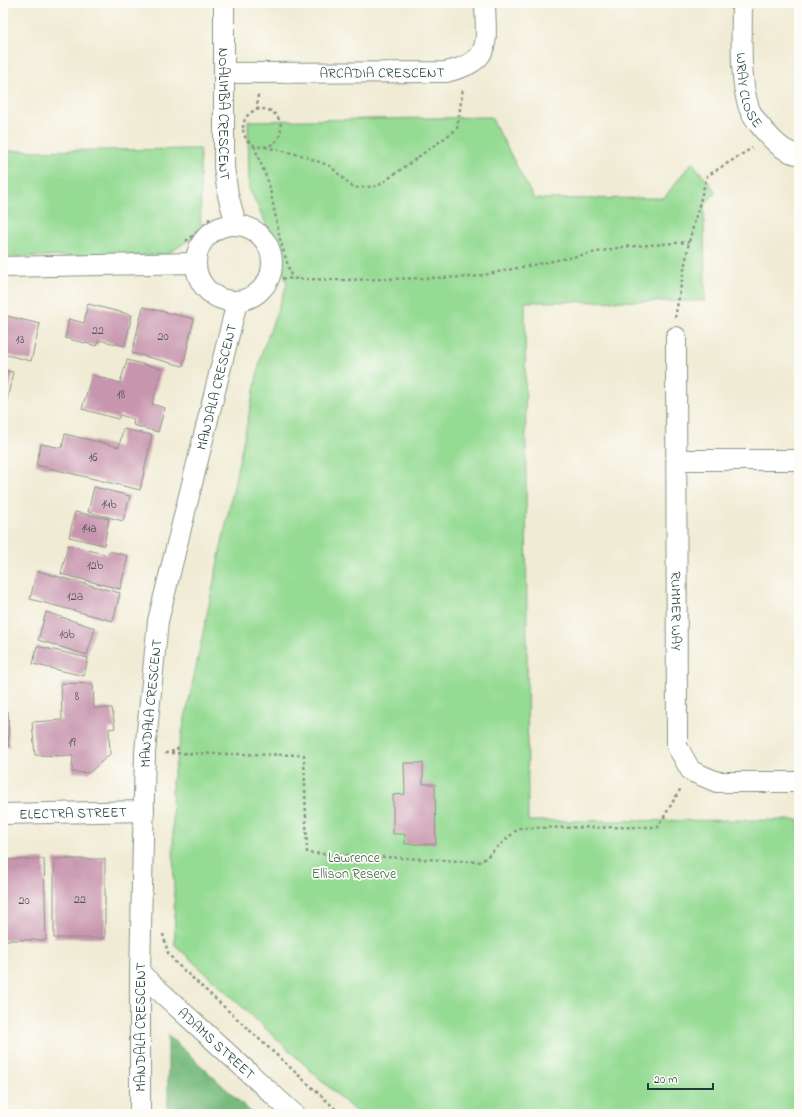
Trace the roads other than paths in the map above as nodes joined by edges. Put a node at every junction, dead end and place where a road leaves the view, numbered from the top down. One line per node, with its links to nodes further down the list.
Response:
1 (224, 3): 4 (street, NOALIMBA CRESCENT)
2 (485, 3): 4 (street, ARCADIA CRESCENT)
3 (742, 3): 5 (street, WRAY CLOSE)
4 (224, 73): 6 (street, NOALIMBA CRESCENT)
5 (799, 154)
6 (236, 224): 7 (street); 9 (street)
7 (195, 262): 8 (street); 9 (street)
8 (3, 267)
9 (237, 302): 14 (street, MANDALA CRESCENT)
10 (676, 337): 11 (street, RUMMER WAY)
11 (677, 460): 12 (street); 13 (street, RUMMER WAY)
12 (799, 460)
13 (799, 782)
14 (144, 811): 15 (street, ELECTRA STREET); 16 (street, MANDALA CRESCENT)
15 (3, 814)
16 (140, 973): 17 (street, MANDALA CRESCENT); 18 (street, ADAMS STREET)
17 (140, 1114)
18 (294, 1114)

